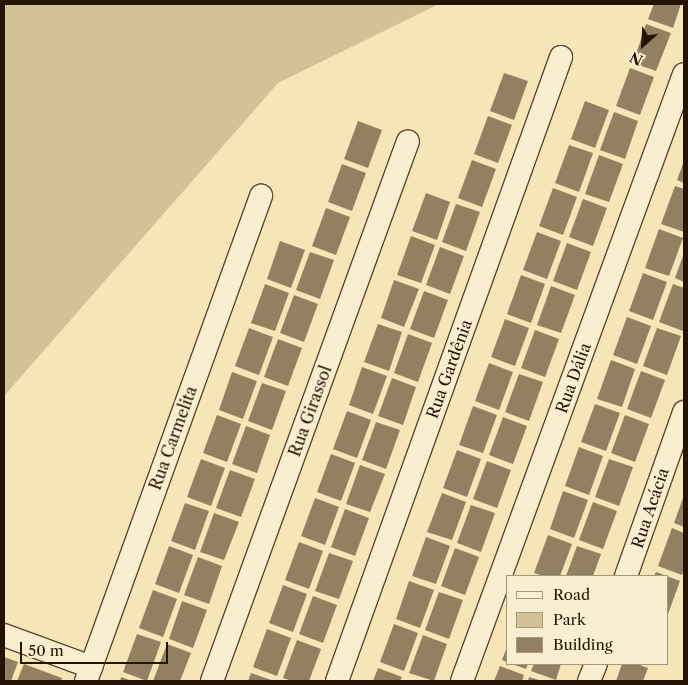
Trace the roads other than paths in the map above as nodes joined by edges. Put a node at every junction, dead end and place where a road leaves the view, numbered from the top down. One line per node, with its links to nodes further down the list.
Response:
1 (561, 57): 11 (street, Rua Gardênia)
2 (684, 74): 12 (street, Rua Dália)
3 (408, 141): 10 (street, Rua Girassol)
4 (262, 196): 9 (street, Rua Carmelita)
5 (684, 412): 6 (street, Rua Acácia)
6 (626, 575)
7 (4, 635): 9 (street)
8 (596, 665): 13 (street)
9 (89, 674)
10 (212, 681)
11 (337, 681)
12 (462, 681)
13 (589, 681)

